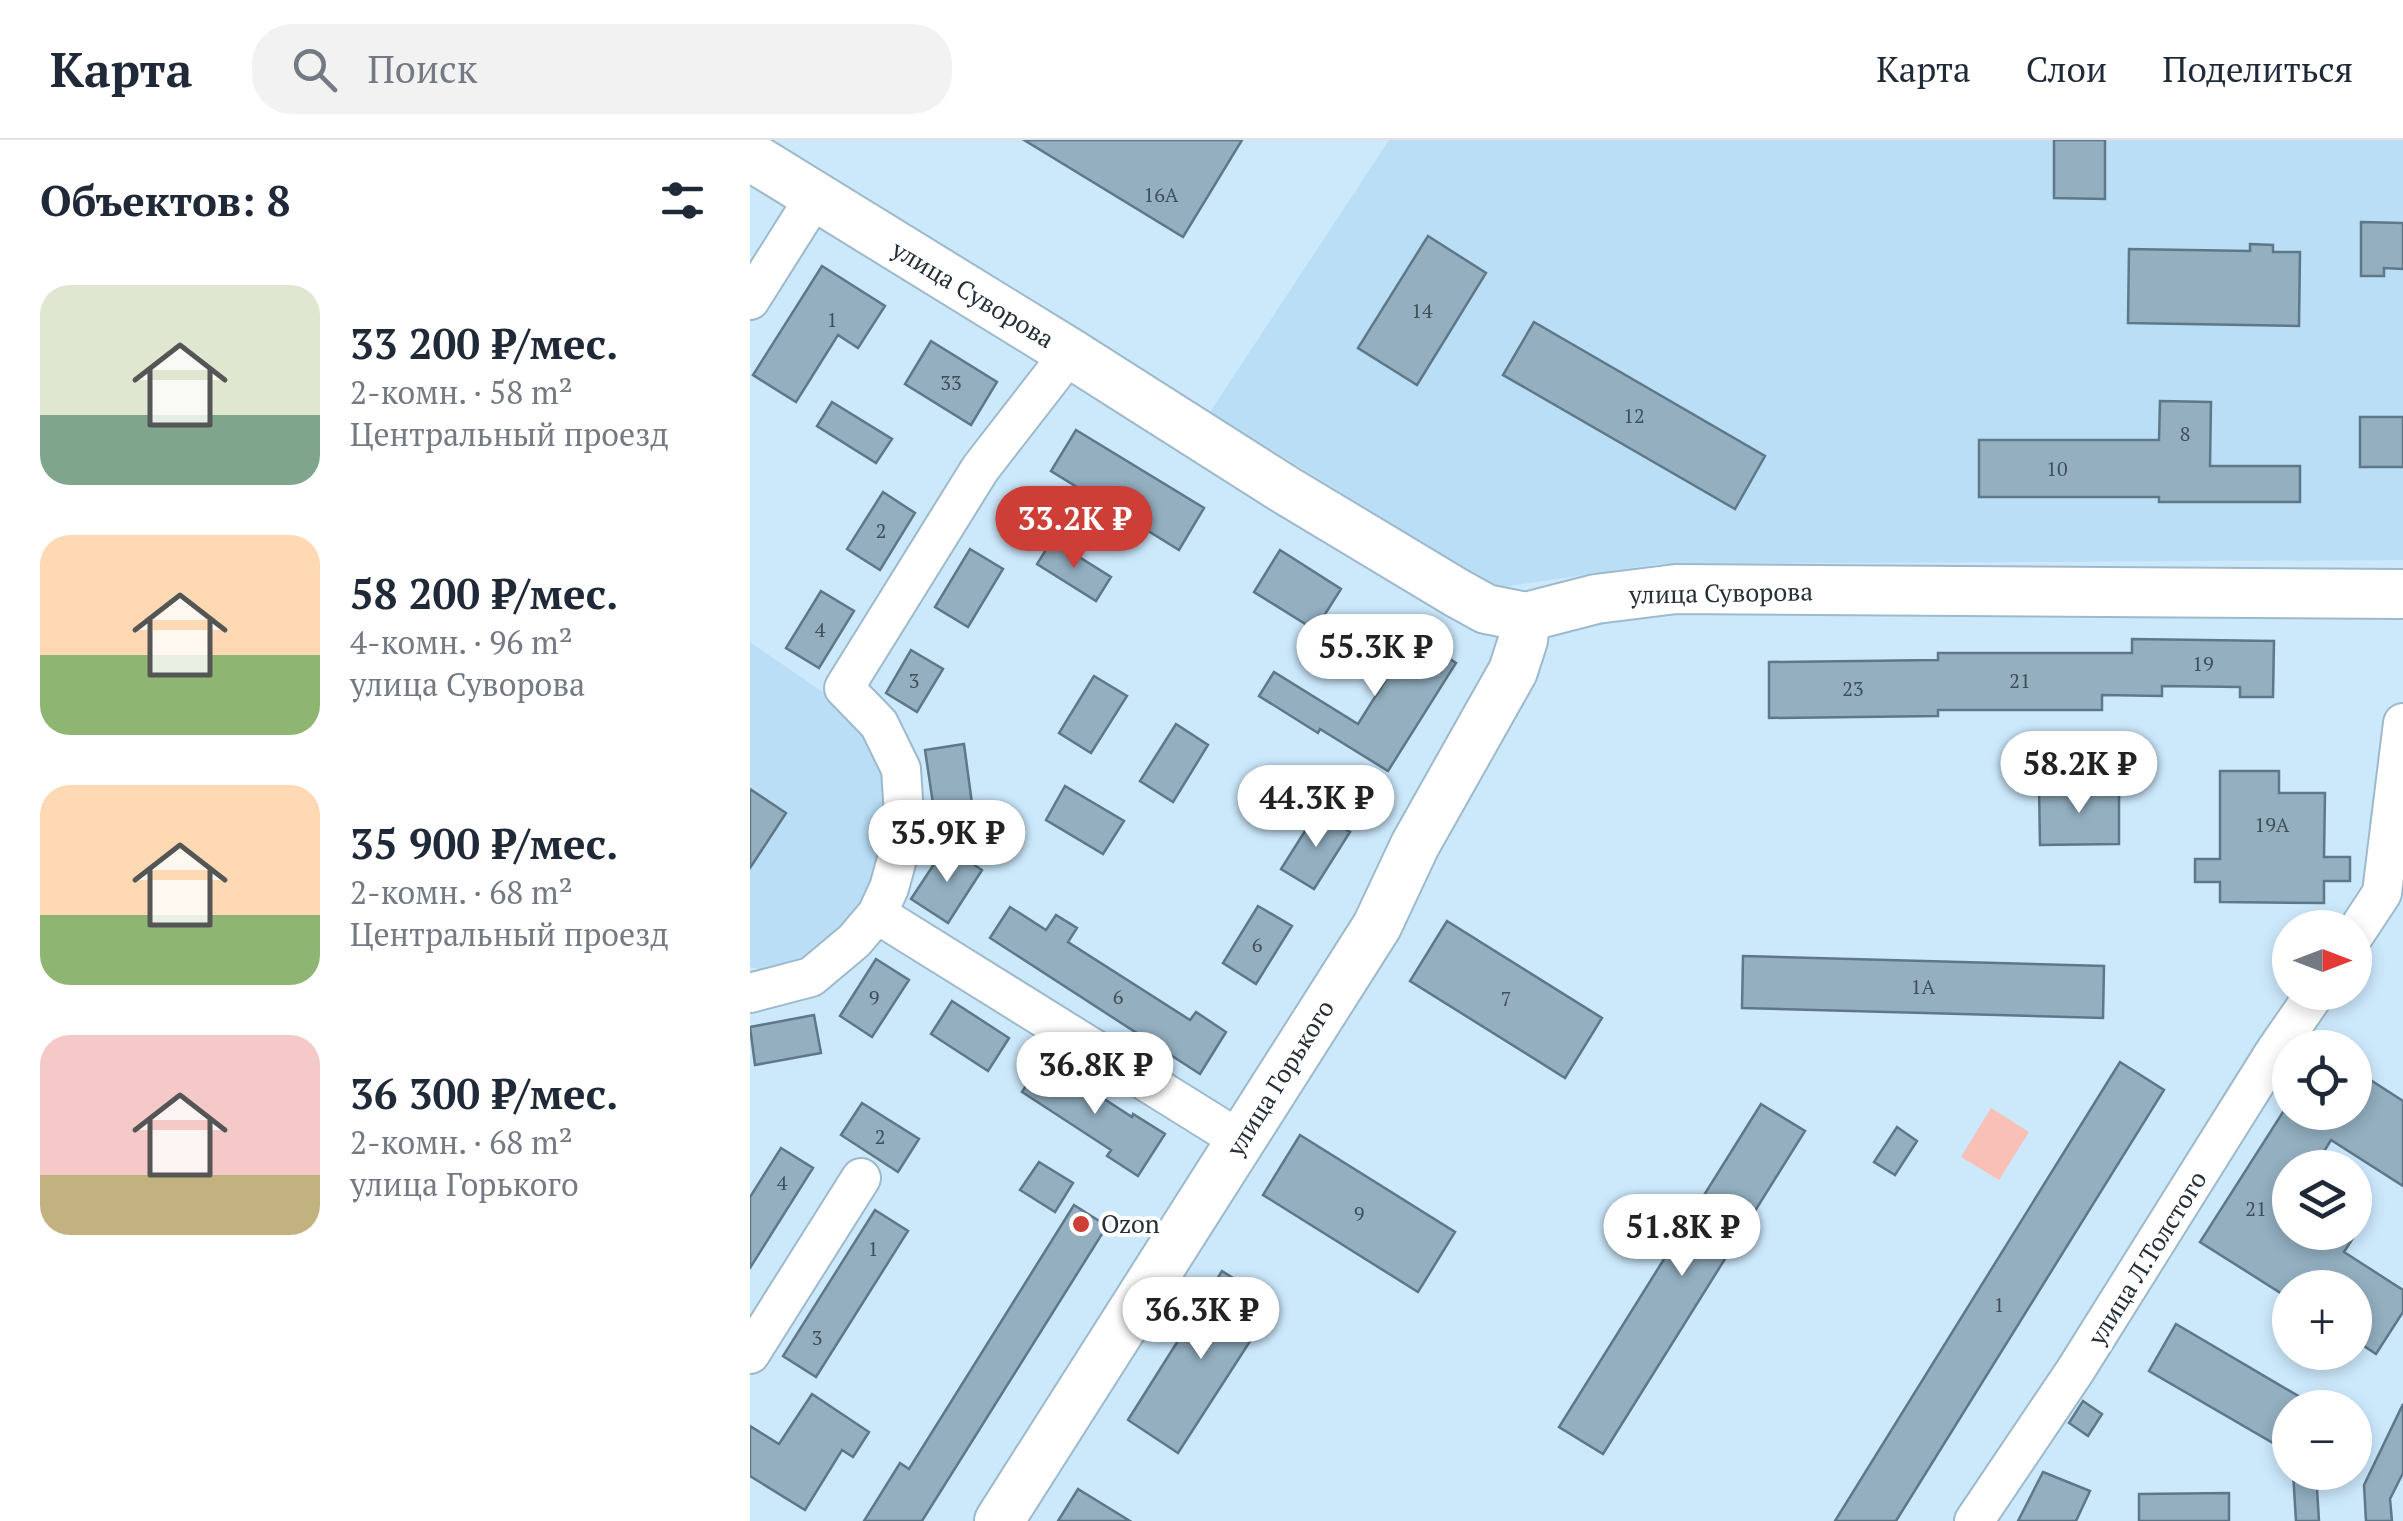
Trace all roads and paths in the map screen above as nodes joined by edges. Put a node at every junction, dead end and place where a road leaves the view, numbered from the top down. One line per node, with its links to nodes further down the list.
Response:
1 (750, 156): 2 (main road, улица Суворова)
2 (815, 198): 3 (street); 4 (main road, улица Суворова)
3 (750, 300)
4 (1070, 353): 6 (main road, улица Суворова); 9 (street)
5 (2403, 594): 6 (main road, улица Суворова)
6 (1526, 617): 12 (main road, улица Горького)
7 (2403, 723): 8 (street)
8 (2371, 910)
9 (877, 914): 10 (street); 12 (street)
10 (750, 993)
11 (2304, 1010): 16 (street, улица Л.Толстого)
12 (1240, 1140): 15 (main road, улица Горького)
13 (861, 1178): 14 (street)
14 (750, 1354)
15 (999, 1521)
16 (1974, 1521)

